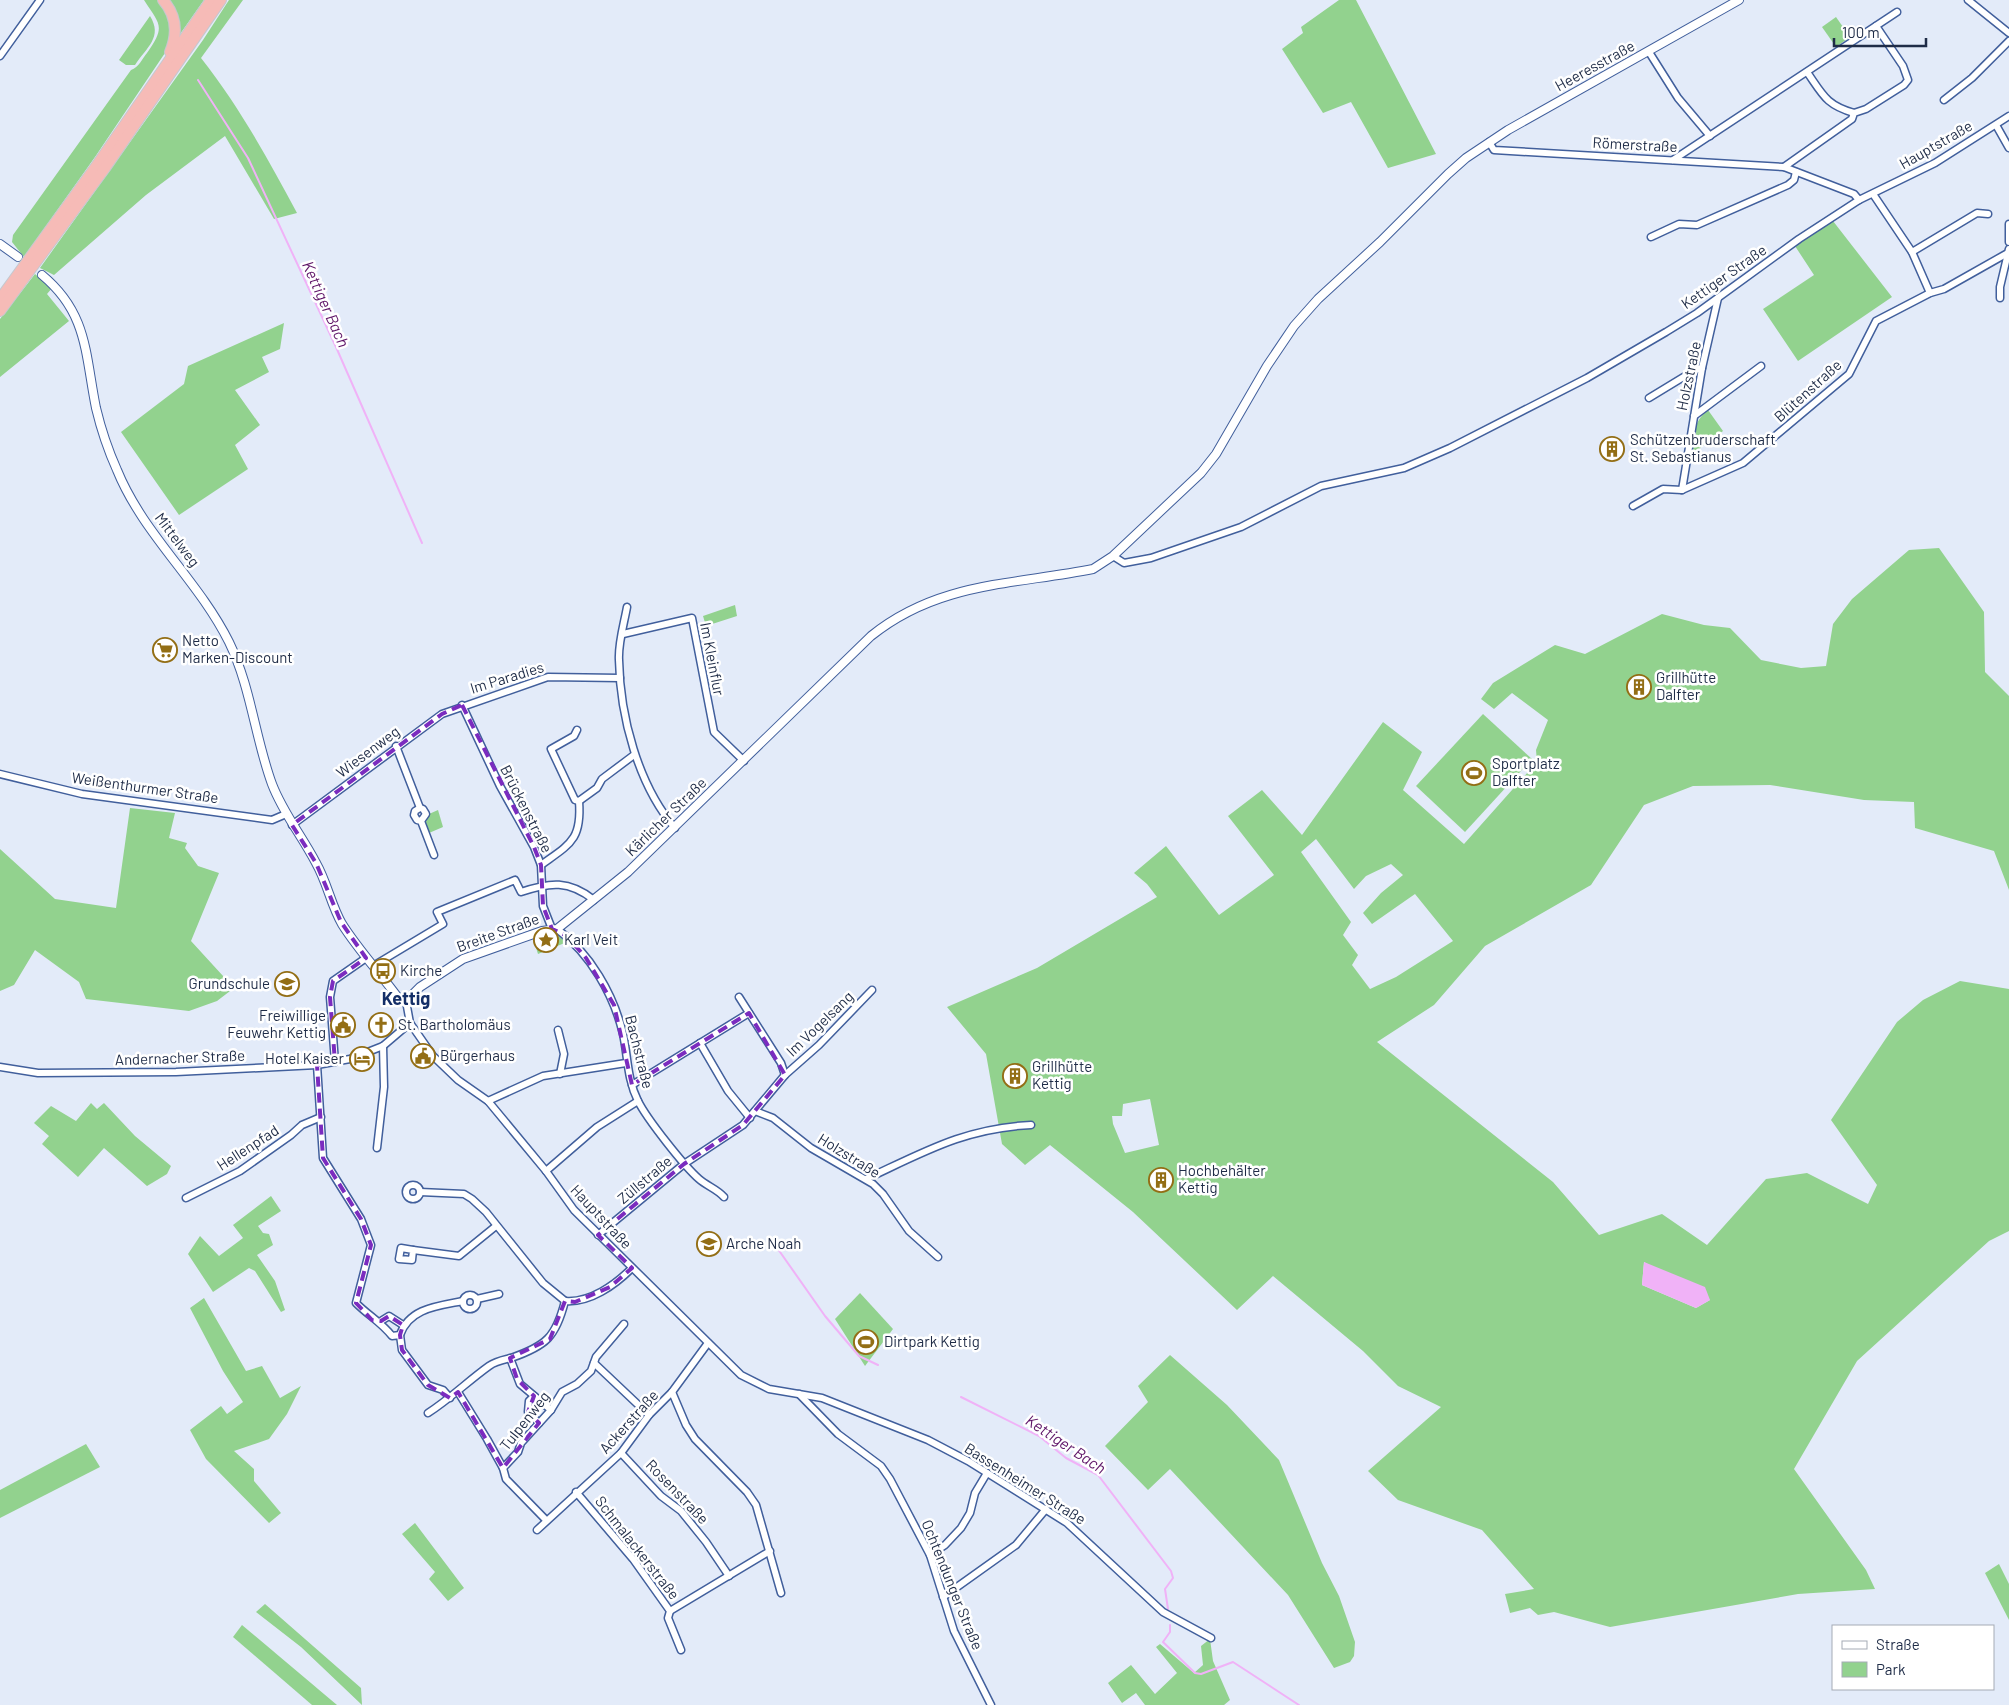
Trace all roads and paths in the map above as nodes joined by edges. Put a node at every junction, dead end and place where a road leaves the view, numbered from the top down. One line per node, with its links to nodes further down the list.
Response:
1 (40, 0): 12 (street)
2 (163, 0): 13 (highway)
3 (211, 0): 13 (highway)
4 (221, 0): 40 (highway)
5 (1739, 0): 11 (street, Heeresstraße)
6 (1968, 0): 9 (street)
7 (1897, 12): 8 (street)
8 (1876, 26): 14 (street); 16 (street)
9 (2009, 33)
10 (2009, 41): 15 (street)
11 (1649, 52): 19 (street); 20 (street, Heeresstraße)
12 (0, 56)
13 (163, 70): 39 (highway)
14 (1807, 72): 16 (street); 19 (street)
15 (1944, 100)
16 (1854, 113): 23 (street)
17 (2009, 116): 18 (street, Hauptstraße)
18 (1996, 125): 21 (street); 25 (street, Hauptstraße)
19 (1710, 136): 22 (street)
20 (1489, 142): 22 (street, Römerstraße); 47 (street, Heeresstraße)
21 (2009, 148)
22 (1673, 160): 23 (street, Römerstraße)
23 (1784, 167): 24 (street, Römerstraße)
24 (1796, 172): 26 (street, Römerstraße); 29 (street)
25 (1873, 194): 26 (street, Kettiger Straße); 33 (street)
26 (1859, 200): 37 (street, Kettiger Straße)
27 (1988, 214): 33 (street)
28 (2009, 224): 30 (street)
29 (1651, 237)
30 (2009, 242)
31 (0, 244): 34 (street)
32 (2008, 251): 36 (street, Blütenstraße); 38 (street)
33 (1912, 252): 36 (street)
34 (18, 257)
35 (42, 275): 58 (street, Mittelweg)
36 (1930, 293): 45 (street, Blütenstraße)
37 (1718, 298): 42 (street, Holzstraße); 47 (street, Kettiger Straße)
38 (2000, 298)
39 (0, 299)
40 (0, 311)
41 (1761, 366): 44 (street)
42 (1702, 368): 43 (street); 44 (street, Holzstraße)
43 (1649, 398)
44 (1694, 416): 45 (street, Holzstraße)
45 (1682, 490): 46 (street, Blütenstraße)
46 (1632, 506)
47 (1113, 556): 55 (street, Kärlicher Straße)
48 (627, 607): 49 (street)
49 (623, 634): 50 (street); 55 (street, Im Kleinflur)
50 (620, 678): 51 (street, Im Paradies); 54 (street)
51 (462, 705): 53 (street, Wiesenweg); 62 (street, Brückenstraße)
52 (577, 730): 57 (street)
53 (396, 746): 59 (street, Wiesenweg); 61 (street)
54 (634, 755): 57 (street); 60 (street)
55 (744, 761): 60 (street, Kärlicher Straße)
56 (0, 774): 58 (street, Weißenthurmer Straße)
57 (579, 801): 62 (street)
58 (286, 814): 59 (street, Mittelweg)
59 (292, 825): 66 (street)
60 (675, 828): 64 (street, Kärlicher Straße)
61 (434, 855)
62 (541, 865): 63 (street, Brückenstraße)
63 (540, 885): 64 (street); 65 (street, Brückenstraße); 67 (street)
64 (594, 900): 65 (street, Kärlicher Straße)
65 (555, 929): 70 (street, Breite Straße); 77 (street, Bachstraße)
66 (366, 958): 67 (street); 76 (street)
67 (374, 966): 70 (street)
68 (872, 990): 81 (street, Im Vogelsang)
69 (739, 997): 71 (street)
70 (406, 1001): 72 (street)
71 (749, 1013): 74 (street); 81 (street)
72 (410, 1023): 75 (street, Andernacher Straße); 83 (street, Hauptstraße)
73 (558, 1030): 80 (street)
74 (700, 1043): 82 (street); 87 (street)
75 (383, 1046): 76 (street, Andernacher Straße); 89 (street)
76 (335, 1062): 78 (street, Andernacher Straße)
77 (626, 1063): 80 (street); 82 (street, Bachstraße)
78 (317, 1064): 79 (street, Andernacher Straße); 86 (street)
79 (0, 1068)
80 (560, 1074): 83 (street)
81 (785, 1075): 85 (street)
82 (632, 1085): 84 (street, Bachstraße)
83 (488, 1101): 91 (street, Hauptstraße)
84 (638, 1102): 90 (street, Bachstraße); 91 (street)
85 (755, 1111): 87 (street); 92 (street, Holzstraße)
86 (320, 1116): 95 (street, Hellenpfad); 105 (street)
87 (750, 1118): 90 (street)
88 (1030, 1125): 92 (street)
89 (377, 1148)
90 (684, 1164): 94 (street, Bachstraße); 97 (street, Züllstraße)
91 (546, 1171): 97 (street, Hauptstraße)
92 (866, 1179): 99 (street, Holzstraße)
93 (420, 1192): 96 (street)
94 (724, 1197)
95 (186, 1198)
96 (496, 1226): 98 (street); 103 (street)
97 (598, 1235): 100 (street, Hauptstraße)
98 (413, 1250)
99 (938, 1256)
100 (630, 1266): 103 (street); 109 (street, Hauptstraße)
101 (499, 1294): 102 (street)
102 (477, 1300): 104 (street); 104 (street)
103 (565, 1300): 110 (street)
104 (463, 1301): 107 (street)
105 (381, 1322): 107 (street); 108 (street)
106 (624, 1324): 111 (street, Tulpenweg)
107 (403, 1325): 108 (street)
108 (400, 1335): 116 (street)
109 (708, 1343): 113 (street, Ackerstraße); 114 (street, Hauptstraße)
110 (510, 1358): 112 (street); 115 (street)
111 (594, 1363): 117 (street, Tulpenweg); 119 (street)
112 (458, 1392): 116 (street); 122 (street)
113 (672, 1392): 119 (street, Ackerstraße); 128 (street)
114 (799, 1394): 123 (street, Bassenheimer Straße); 129 (street, Ochtendunger Straße)
115 (534, 1396): 117 (street); 120 (street)
116 (450, 1398): 118 (street)
117 (551, 1410): 120 (street, Tulpenweg)
118 (428, 1413)
119 (649, 1415): 121 (street, Ackerstraße)
120 (540, 1423): 122 (street, Tulpenweg)
121 (621, 1453): 124 (street, Ackerstraße); 130 (street, Rosenstraße)
122 (503, 1468): 126 (street)
123 (987, 1473): 125 (street, Bassenheimer Straße); 129 (street)
124 (576, 1492): 126 (street, Ackerstraße); 133 (street, Schmalackerstraße)
125 (1046, 1509): 132 (street); 134 (street, Bassenheimer Straße)
126 (546, 1520): 127 (street, Ackerstraße)
127 (537, 1530)
128 (770, 1551): 130 (street); 131 (street)
129 (930, 1555): 132 (street, Ochtendunger Straße)
130 (729, 1576): 133 (street)
131 (781, 1593)
132 (943, 1597): 136 (street, Ochtendunger Straße)
133 (670, 1611): 135 (street, Schmalackerstraße)
134 (1212, 1638)
135 (681, 1650)
136 (991, 1705)

